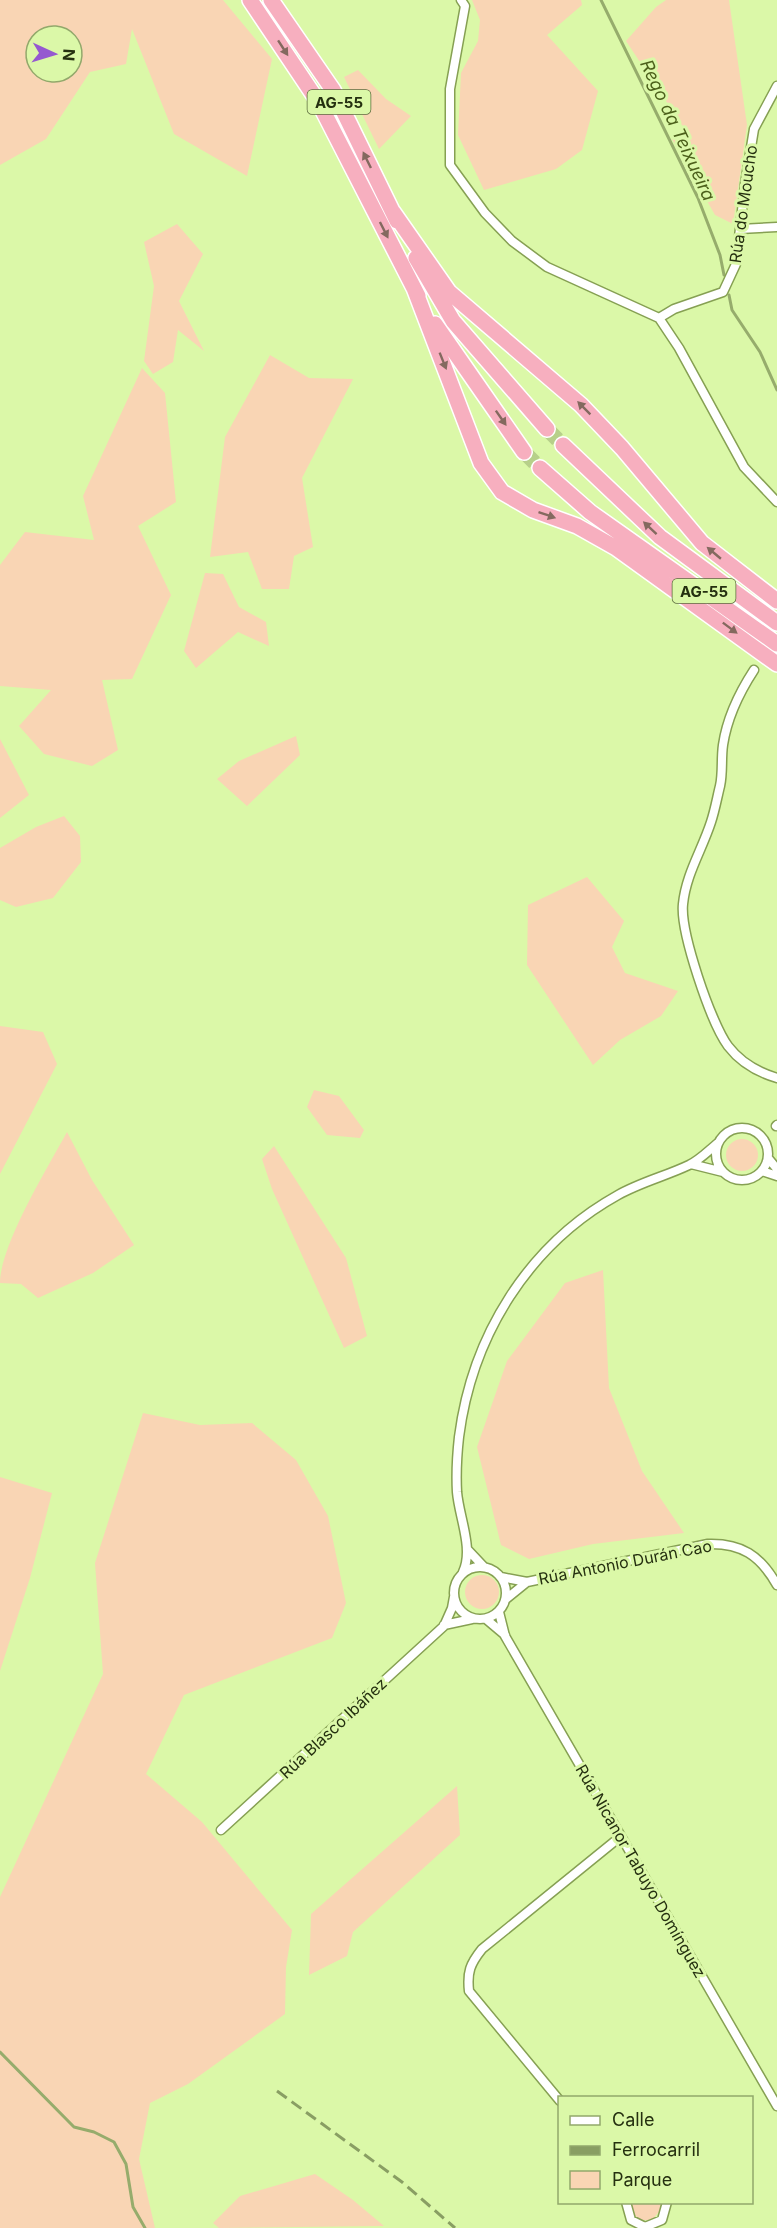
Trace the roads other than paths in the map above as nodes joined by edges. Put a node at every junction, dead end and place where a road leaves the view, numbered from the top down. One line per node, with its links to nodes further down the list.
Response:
1 (250, 0): 8 (highway, AG-55, one-way to 8)
2 (271, 0): 5 (highway, AG-55, one-way to 2)
3 (461, 0): 9 (street)
4 (777, 86): 7 (street, Rúa do Moucho)
5 (393, 212): 10 (highway, AG-55); 15 (highway, one-way to 5)
6 (777, 227): 7 (street)
7 (740, 229): 9 (street, Rúa do Moucho)
8 (414, 288): 12 (highway, AG-55, one-way to 12); 18 (highway, one-way to 18)
9 (659, 318): 14 (street)
10 (547, 429)
11 (563, 445): 16 (highway, AG-55, one-way to 11)
12 (524, 452)
13 (540, 468): 17 (highway, AG-55)
14 (777, 502)
15 (777, 602)
16 (777, 622)
17 (777, 644)
18 (777, 664)
19 (754, 670): 20 (street)
20 (777, 1078)
21 (718, 1143): 22 (street); 23 (street); 26 (street)
22 (768, 1158): 24 (street); 25 (street)
23 (691, 1164): 26 (street); 28 (street)
24 (777, 1169)
25 (762, 1171): 26 (street); 27 (street)
26 (723, 1173)
27 (777, 1176)
28 (467, 1549): 29 (street); 30 (street)
29 (484, 1567): 30 (street); 31 (street)
30 (463, 1572): 34 (street)
31 (501, 1577): 32 (street, Rúa Antonio Durán Cao); 35 (street)
32 (527, 1582): 33 (street, Rúa Antonio Durán Cao); 35 (street, Rúa Antonio Durán Cao)
33 (777, 1585)
34 (454, 1597): 38 (street); 39 (street, Rúa Blasco Ibáñez)
35 (506, 1599): 36 (street)
36 (499, 1612): 37 (street); 40 (street, Rúa Nicanor Tabuyo Domínguez)
37 (486, 1618): 38 (street); 40 (street, Rúa Nicanor Tabuyo Domínguez)
38 (475, 1619): 39 (street, Rúa Blasco Ibáñez)
39 (444, 1626): 41 (street, Rúa Blasco Ibáñez)
40 (505, 1636): 44 (street, Rúa Nicanor Tabuyo Domínguez)
41 (221, 1830)
42 (615, 1841): 43 (street)
43 (558, 2099)
44 (777, 2106)
45 (626, 2204): 46 (street)
46 (666, 2204)

